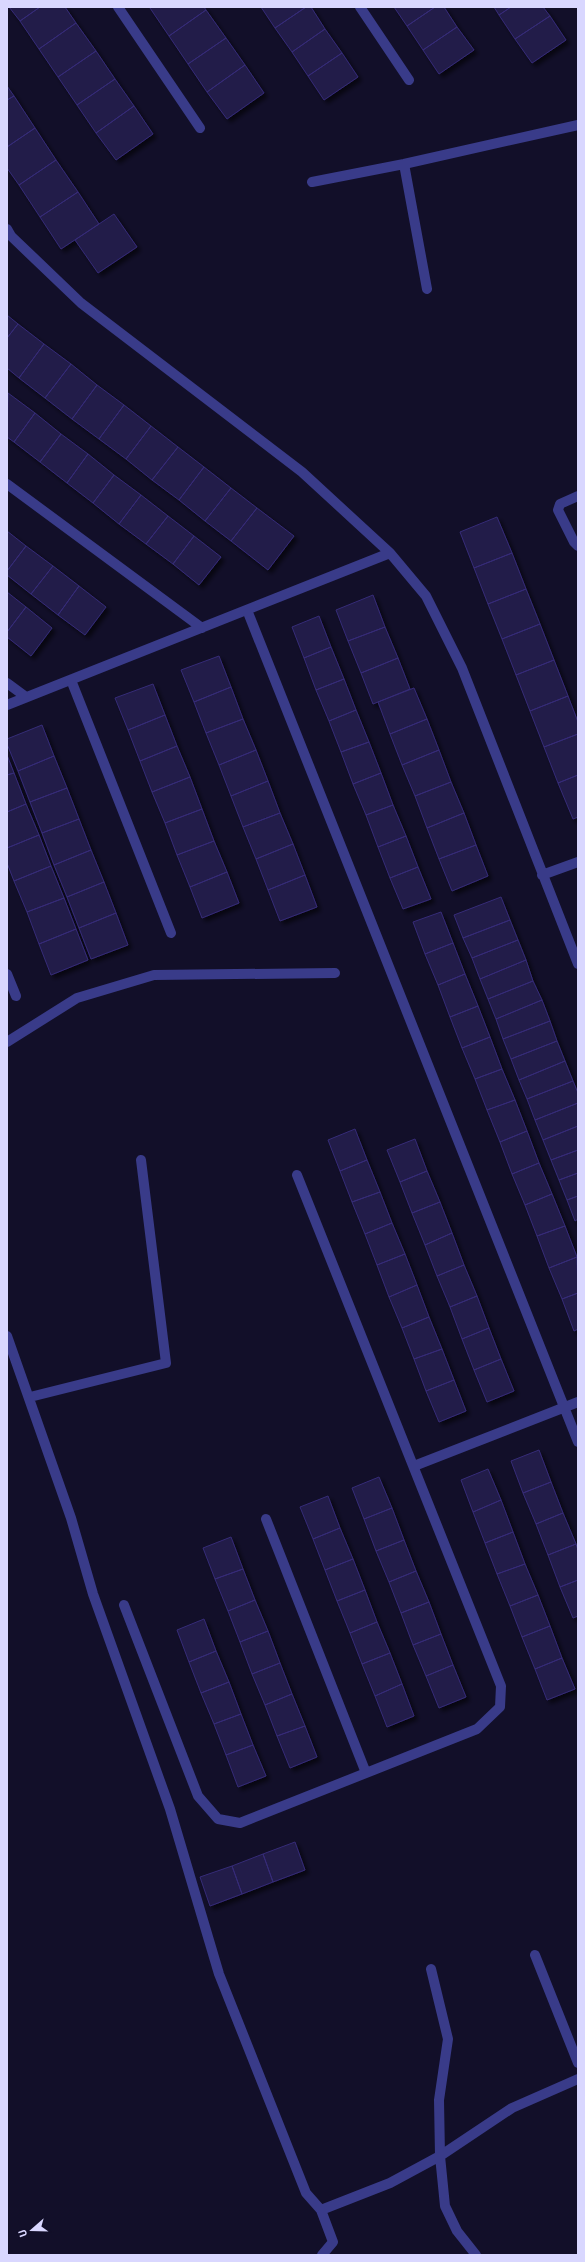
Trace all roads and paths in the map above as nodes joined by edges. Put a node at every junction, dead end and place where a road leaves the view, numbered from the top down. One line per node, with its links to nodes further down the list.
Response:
1 (118, 7): 5 (street)
2 (360, 7): 3 (street)
3 (409, 80)
4 (578, 125): 6 (street)
5 (200, 128)
6 (404, 164): 7 (street); 9 (street)
7 (312, 182)
8 (7, 229): 13 (street)
9 (427, 290)
10 (7, 484): 15 (street)
11 (578, 496): 12 (street)
12 (578, 546)
13 (390, 553): 14 (street); 21 (street)
14 (247, 610): 15 (street); 33 (street)
15 (202, 628): 16 (street)
16 (71, 680): 18 (street); 22 (street)
17 (7, 683): 18 (street)
18 (26, 697): 19 (street)
19 (7, 705)
20 (578, 862): 21 (street)
21 (542, 876): 23 (street)
22 (171, 933)
23 (578, 964)
24 (335, 973): 27 (street)
25 (7, 974): 26 (street)
26 (16, 996)
27 (7, 1042)
28 (141, 1160): 31 (street)
29 (297, 1175): 35 (street)
30 (7, 1336): 31 (street)
31 (30, 1397): 44 (street)
32 (578, 1402): 33 (street)
33 (564, 1407): 34 (street); 35 (street)
34 (578, 1442)
35 (414, 1466): 38 (street)
36 (266, 1519): 38 (street)
37 (124, 1605): 38 (street)
38 (366, 1773)
39 (535, 1955): 41 (street)
40 (431, 1969): 43 (street)
41 (578, 2062)
42 (578, 2079): 43 (street)
43 (440, 2156): 44 (street); 46 (street)
44 (321, 2210): 45 (street)
45 (322, 2255)
46 (476, 2255)

